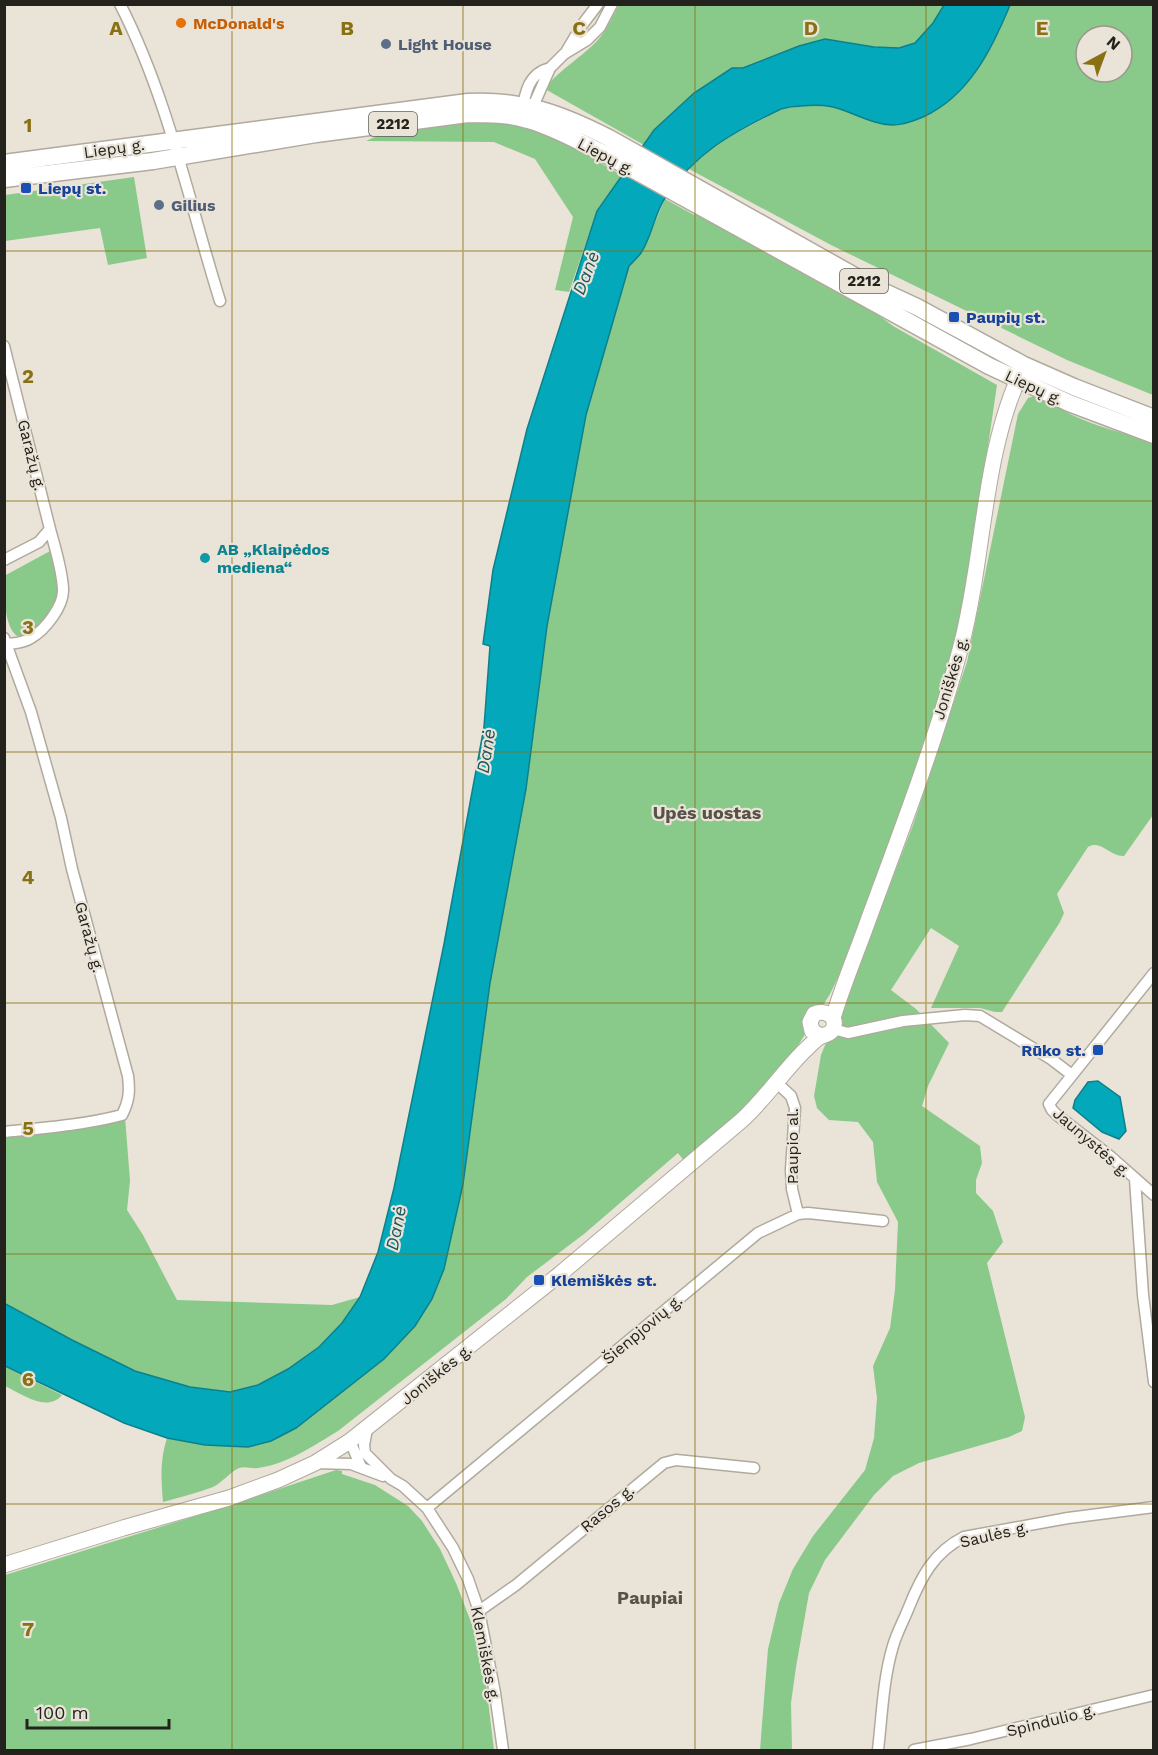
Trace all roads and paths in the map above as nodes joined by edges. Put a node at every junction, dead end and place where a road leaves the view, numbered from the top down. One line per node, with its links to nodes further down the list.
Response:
1 (120, 4): 6 (street)
2 (598, 4): 4 (street)
3 (612, 4): 4 (street)
4 (564, 54): 5 (street)
5 (526, 112): 6 (main road, Liepų g. / 2212); 7 (main road, Liepų g. / 2212); 12 (main road, Liepų g. / 2212)
6 (173, 140): 7 (street); 8 (main road, Liepų g. / 2212)
7 (178, 157): 9 (main road, Liepų g. / 2212); 10 (street)
8 (4, 162)
9 (4, 178)
10 (220, 301)
11 (4, 346): 15 (street, Garažų g.)
12 (1021, 372): 13 (main road, Liepų g. / 2212); 14 (main road, Liepų g. / 2212); 19 (main road, Joniškės g.)
13 (1154, 418)
14 (1154, 435)
15 (50, 528): 16 (street); 17 (street, Garažų g.)
16 (4, 560)
17 (6, 641): 22 (street, Garažų g.)
18 (1154, 973): 20 (street, Jaunystės g.)
19 (824, 1024): 20 (street); 21 (main road, Joniškės g.)
20 (1072, 1076): 23 (street, Jaunystės g.)
21 (777, 1083): 25 (street, Paupio al.); 28 (main road, Joniškės g.)
22 (4, 1131)
23 (1135, 1179): 24 (street, Jaunystės g.); 27 (street)
24 (1154, 1195)
25 (798, 1214): 26 (street, Šienpjovių g.); 36 (street, Šienpjovių g.)
26 (883, 1221)
27 (1154, 1383)
28 (367, 1429): 29 (main road, Joniškės g.); 30 (street)
29 (350, 1441): 30 (street, Klemiškės g.); 31 (main road, Joniškės g.); 32 (street)
30 (365, 1453): 34 (street, Klemiškės g.)
31 (315, 1463): 32 (street, Klemiškės g.); 37 (main road, Joniškės g.)
32 (362, 1467): 34 (street, Klemiškės g.)
33 (754, 1468): 38 (street, Rasos g.)
34 (391, 1479): 36 (street, Klemiškės g.)
35 (1154, 1507): 41 (street, Saulės g.)
36 (428, 1508): 38 (street, Klemiškės g.)
37 (4, 1565)
38 (479, 1611): 40 (street, Klemiškės g.)
39 (1154, 1695): 42 (street, Spindulio g.)
40 (502, 1750)
41 (878, 1750)
42 (914, 1750)

